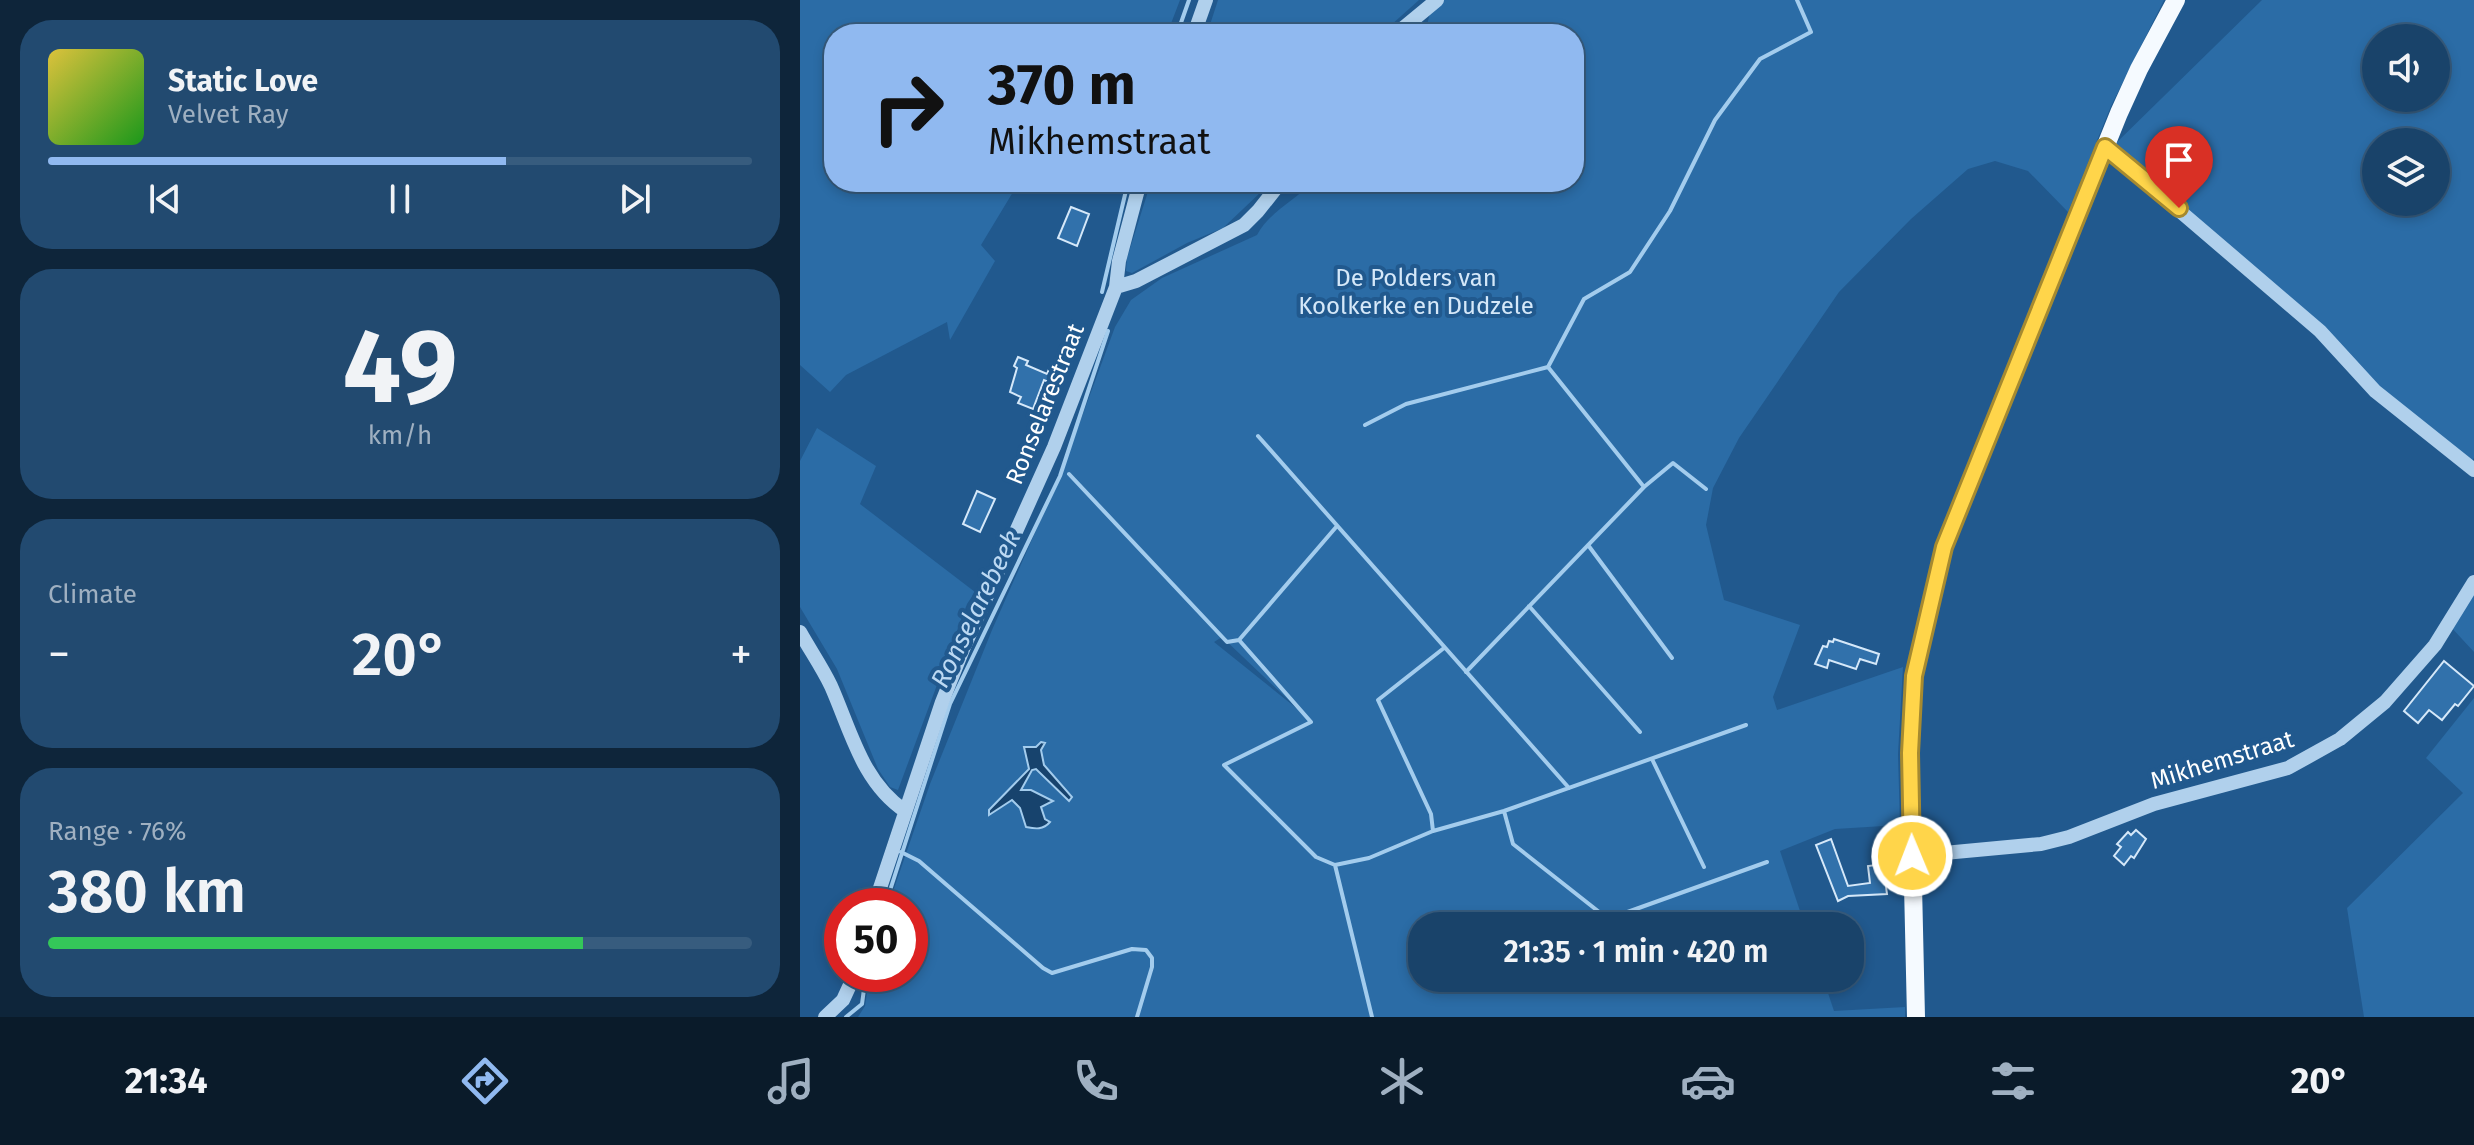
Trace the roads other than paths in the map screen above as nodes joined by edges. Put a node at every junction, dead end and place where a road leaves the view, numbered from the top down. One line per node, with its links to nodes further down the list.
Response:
1 (1206, 0): 4 (street)
2 (1437, 0): 5 (street)
3 (2176, 0): 6 (main road)
4 (1198, 24)
5 (1408, 24)
6 (2105, 147): 10 (street); 14 (main road)
7 (1137, 192): 9 (street, Ronselarestraat)
8 (1273, 192): 9 (street)
9 (1116, 287): 13 (street, Ronselarestraat)
10 (2474, 470)
11 (2474, 582): 14 (street, Mikhemstraat)
12 (800, 632): 13 (street)
13 (905, 811): 15 (street, Ronselarestraat)
14 (1912, 856): 18 (main road)
15 (880, 888)
16 (847, 992): 17 (street)
17 (825, 1017)
18 (1916, 1017)

